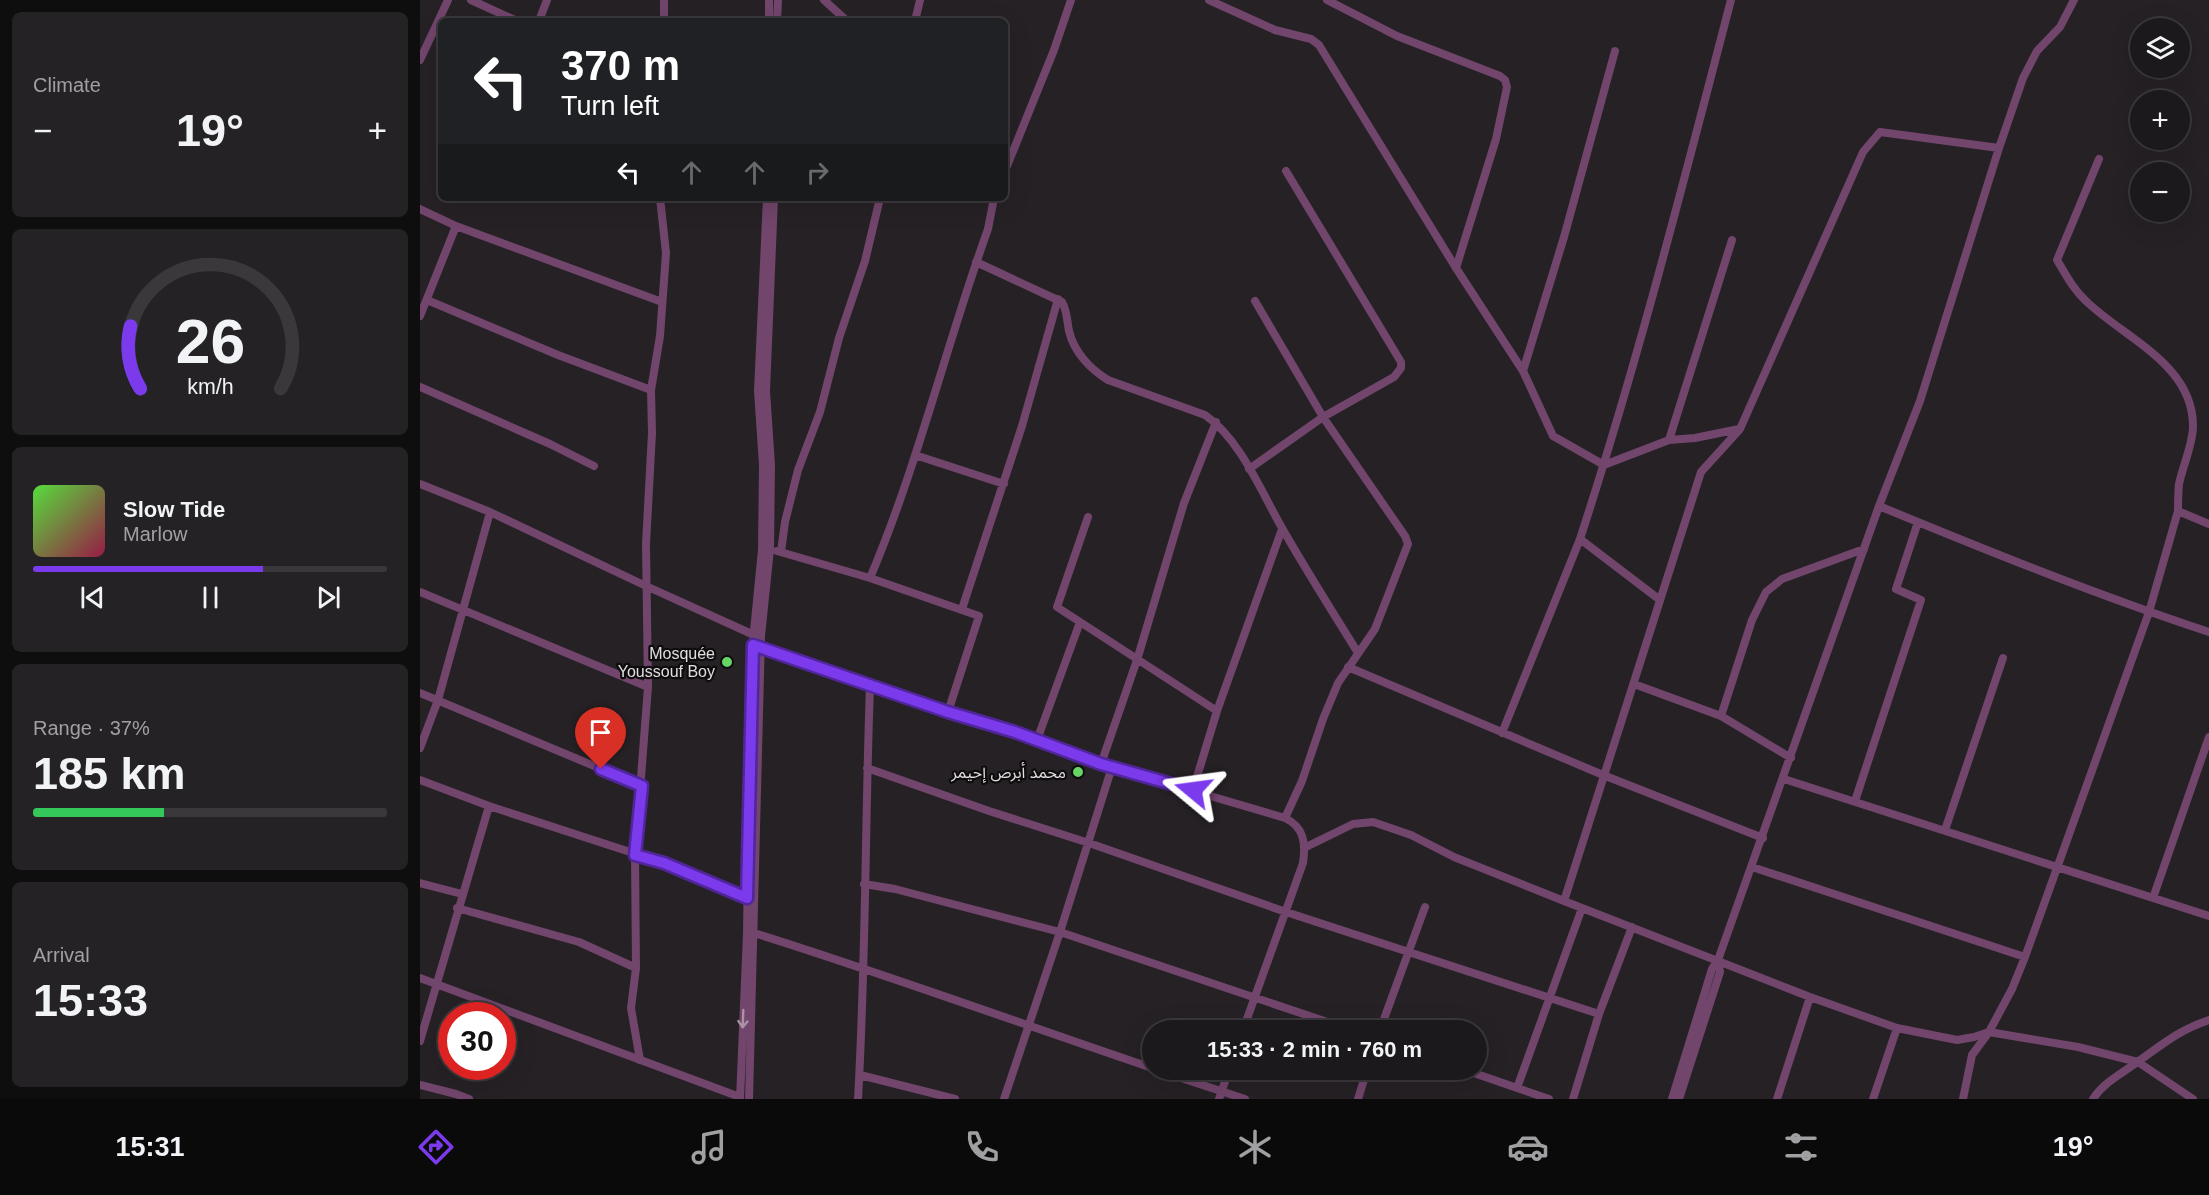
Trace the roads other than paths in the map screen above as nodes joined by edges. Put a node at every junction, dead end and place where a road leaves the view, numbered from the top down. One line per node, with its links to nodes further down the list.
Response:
1 (448, 0): 14 (street)
2 (471, 0): 15 (street)
3 (548, 0): 16 (street)
4 (664, 0): 17 (street)
5 (769, 0): 18 (street)
6 (778, 0): 19 (street)
7 (824, 0): 20 (street)
8 (920, 0): 21 (street)
9 (1071, 0): 27 (street)
10 (1209, 0): 38 (street)
11 (1327, 0): 38 (street)
12 (1731, 0): 52 (street)
13 (2074, 0): 25 (street)
14 (440, 18)
15 (510, 18)
16 (540, 18)
17 (664, 18)
18 (769, 18)
19 (777, 18)
20 (844, 18)
21 (916, 18)
22 (438, 21): 24 (street)
23 (1615, 51): 44 (street)
24 (420, 60)
25 (1999, 148): 49 (street); 57 (street)
26 (2099, 159): 59 (street)
27 (1008, 164)
28 (1286, 171): 47 (street)
29 (660, 201): 42 (street)
30 (767, 201): 77 (street)
31 (774, 201): 65 (street)
32 (879, 201): 67 (street)
33 (993, 201): 37 (street)
34 (420, 209): 35 (street)
35 (456, 225): 40 (street); 42 (street)
36 (1732, 240): 50 (street)
37 (976, 262): 39 (street); 51 (street)
38 (1456, 268): 44 (street)
39 (1058, 299): 48 (street); 56 (street)
40 (428, 300): 43 (street); 46 (street)
41 (1255, 301): 47 (street)
42 (662, 302): 46 (street)
43 (420, 316)
44 (1523, 371): 52 (street)
45 (420, 387): 53 (street)
46 (651, 390): 69 (street)
47 (1323, 417): 54 (street); 79 (street)
48 (1216, 422): 54 (street); 81 (street)
49 (1740, 429): 50 (street); 71 (street)
50 (1669, 440): 52 (street)
51 (915, 455): 56 (street); 68 (street)
52 (1604, 465): 64 (street)
53 (594, 466)
54 (1249, 469): 63 (street)
55 (420, 484): 58 (street)
56 (1004, 484): 72 (street)
57 (1879, 506): 61 (street); 66 (street)
58 (490, 512): 69 (street); 73 (street)
59 (2178, 512): 62 (street); 74 (street)
60 (1088, 517): 75 (street)
61 (1918, 522): 74 (street); 104 (street)
62 (2209, 524)
63 (1282, 529): 79 (street); 88 (street)
64 (1580, 539): 71 (street); 91 (street)
65 (770, 549): 67 (street); 78 (street)
66 (1864, 549): 90 (street); 95 (street)
67 (781, 552): 68 (street)
68 (870, 578): 72 (street)
69 (646, 586): 77 (street); 85 (street)
70 (420, 592): 73 (street)
71 (1660, 600): 83 (street)
72 (962, 609): 89 (street)
73 (462, 610): 85 (street); 87 (street)
74 (2149, 612): 76 (street); 112 (street)
75 (1080, 622): 81 (street); 93 (street)
76 (2209, 632)
77 (754, 635): 78 (street)
78 (757, 647): 84 (street); 117 (street); 127 (street)
79 (1358, 653): 82 (street)
80 (2003, 658): 107 (street)
81 (1137, 660): 88 (street); 96 (street)
82 (1348, 667): 91 (street); 106 (street)
83 (1634, 684): 90 (street); 99 (street)
84 (870, 686): 89 (street); 98 (street)
85 (648, 687): 102 (street)
86 (420, 693): 87 (street)
87 (438, 700): 94 (street); 102 (street)
88 (1217, 711): 103 (street)
89 (948, 712): 93 (street)
90 (1721, 716): 95 (street)
91 (1502, 733): 99 (street)
92 (2209, 737): 118 (street)
93 (1037, 740): 96 (street)
94 (420, 748)
95 (1791, 758): 100 (street)
96 (1101, 764): 97 (street)
97 (1112, 767): 103 (street); 109 (street)
98 (867, 768): 109 (street); 115 (street)
99 (1603, 775): 108 (street); 119 (street)
100 (1784, 779): 104 (street); 108 (street)
101 (420, 780): 105 (street)
102 (642, 786): 111 (street)
103 (1193, 790): 106 (street)
104 (1855, 801): 107 (street)
105 (489, 806): 111 (street); 116 (street)
106 (1285, 818): 110 (street)
107 (1945, 830): 112 (street)
108 (1763, 838): 113 (street)
109 (1089, 843): 123 (street); 126 (street)
110 (1306, 847): 119 (street); 123 (street)
111 (635, 855): 117 (street); 131 (street)
112 (2056, 866): 118 (street); 129 (street)
113 (1752, 867): 129 (street); 130 (street)
114 (420, 883): 116 (street)
115 (864, 884): 126 (street); 132 (street)
116 (462, 894): 120 (street)
117 (747, 898): 158 (street, one-way to 158)
118 (2153, 898): 124 (street)
119 (1564, 902): 122 (street)
120 (457, 908): 131 (street); 134 (street)
121 (1425, 908): 128 (street)
122 (1582, 908): 125 (street); 137 (street)
123 (1286, 912): 128 (street); 136 (street)
124 (2209, 916)
125 (1632, 927): 130 (street); 138 (street)
126 (1060, 932): 136 (street); 143 (street)
127 (754, 933): 132 (street); 160 (street)
128 (1407, 953): 137 (street); 141 (street)
129 (2025, 957): 145 (street)
130 (1718, 960): 135 (street); 168 (street); 169 (street)
131 (636, 968): 147 (street)
132 (864, 970): 143 (street); 150 (street)
133 (420, 978): 134 (street)
134 (436, 985): 146 (street); 147 (street)
135 (1810, 997): 144 (street); 170 (street)
136 (1255, 998): 139 (street); 140 (street)
137 (1550, 999): 138 (street); 156 (street)
138 (1599, 1014): 167 (street)
139 (1247, 1020)
140 (1321, 1020)
141 (1384, 1020)
142 (2209, 1020): 148 (street)
143 (1028, 1026): 149 (street); 163 (street)
144 (1897, 1028): 145 (street); 171 (street)
145 (1989, 1032): 148 (street); 172 (street)
146 (420, 1041)
147 (640, 1060): 158 (street)
148 (2138, 1062): 173 (street); 174 (street)
149 (1142, 1065)
150 (860, 1075): 161 (street); 162 (street)
151 (1487, 1078): 156 (street)
152 (1182, 1080): 157 (street)
153 (1225, 1080): 157 (street)
154 (1364, 1080): 165 (street)
155 (420, 1085): 159 (street)
156 (1517, 1088): 166 (street)
157 (1220, 1095): 164 (street)
158 (740, 1098)
159 (469, 1099)
160 (749, 1099)
161 (858, 1099)
162 (955, 1099)
163 (1004, 1099)
164 (1245, 1099)
165 (1358, 1099)
166 (1549, 1099)
167 (1573, 1099)
168 (1672, 1099)
169 (1679, 1099)
170 (1777, 1099)
171 (1873, 1099)
172 (1963, 1099)
173 (2093, 1099)
174 (2193, 1099)

